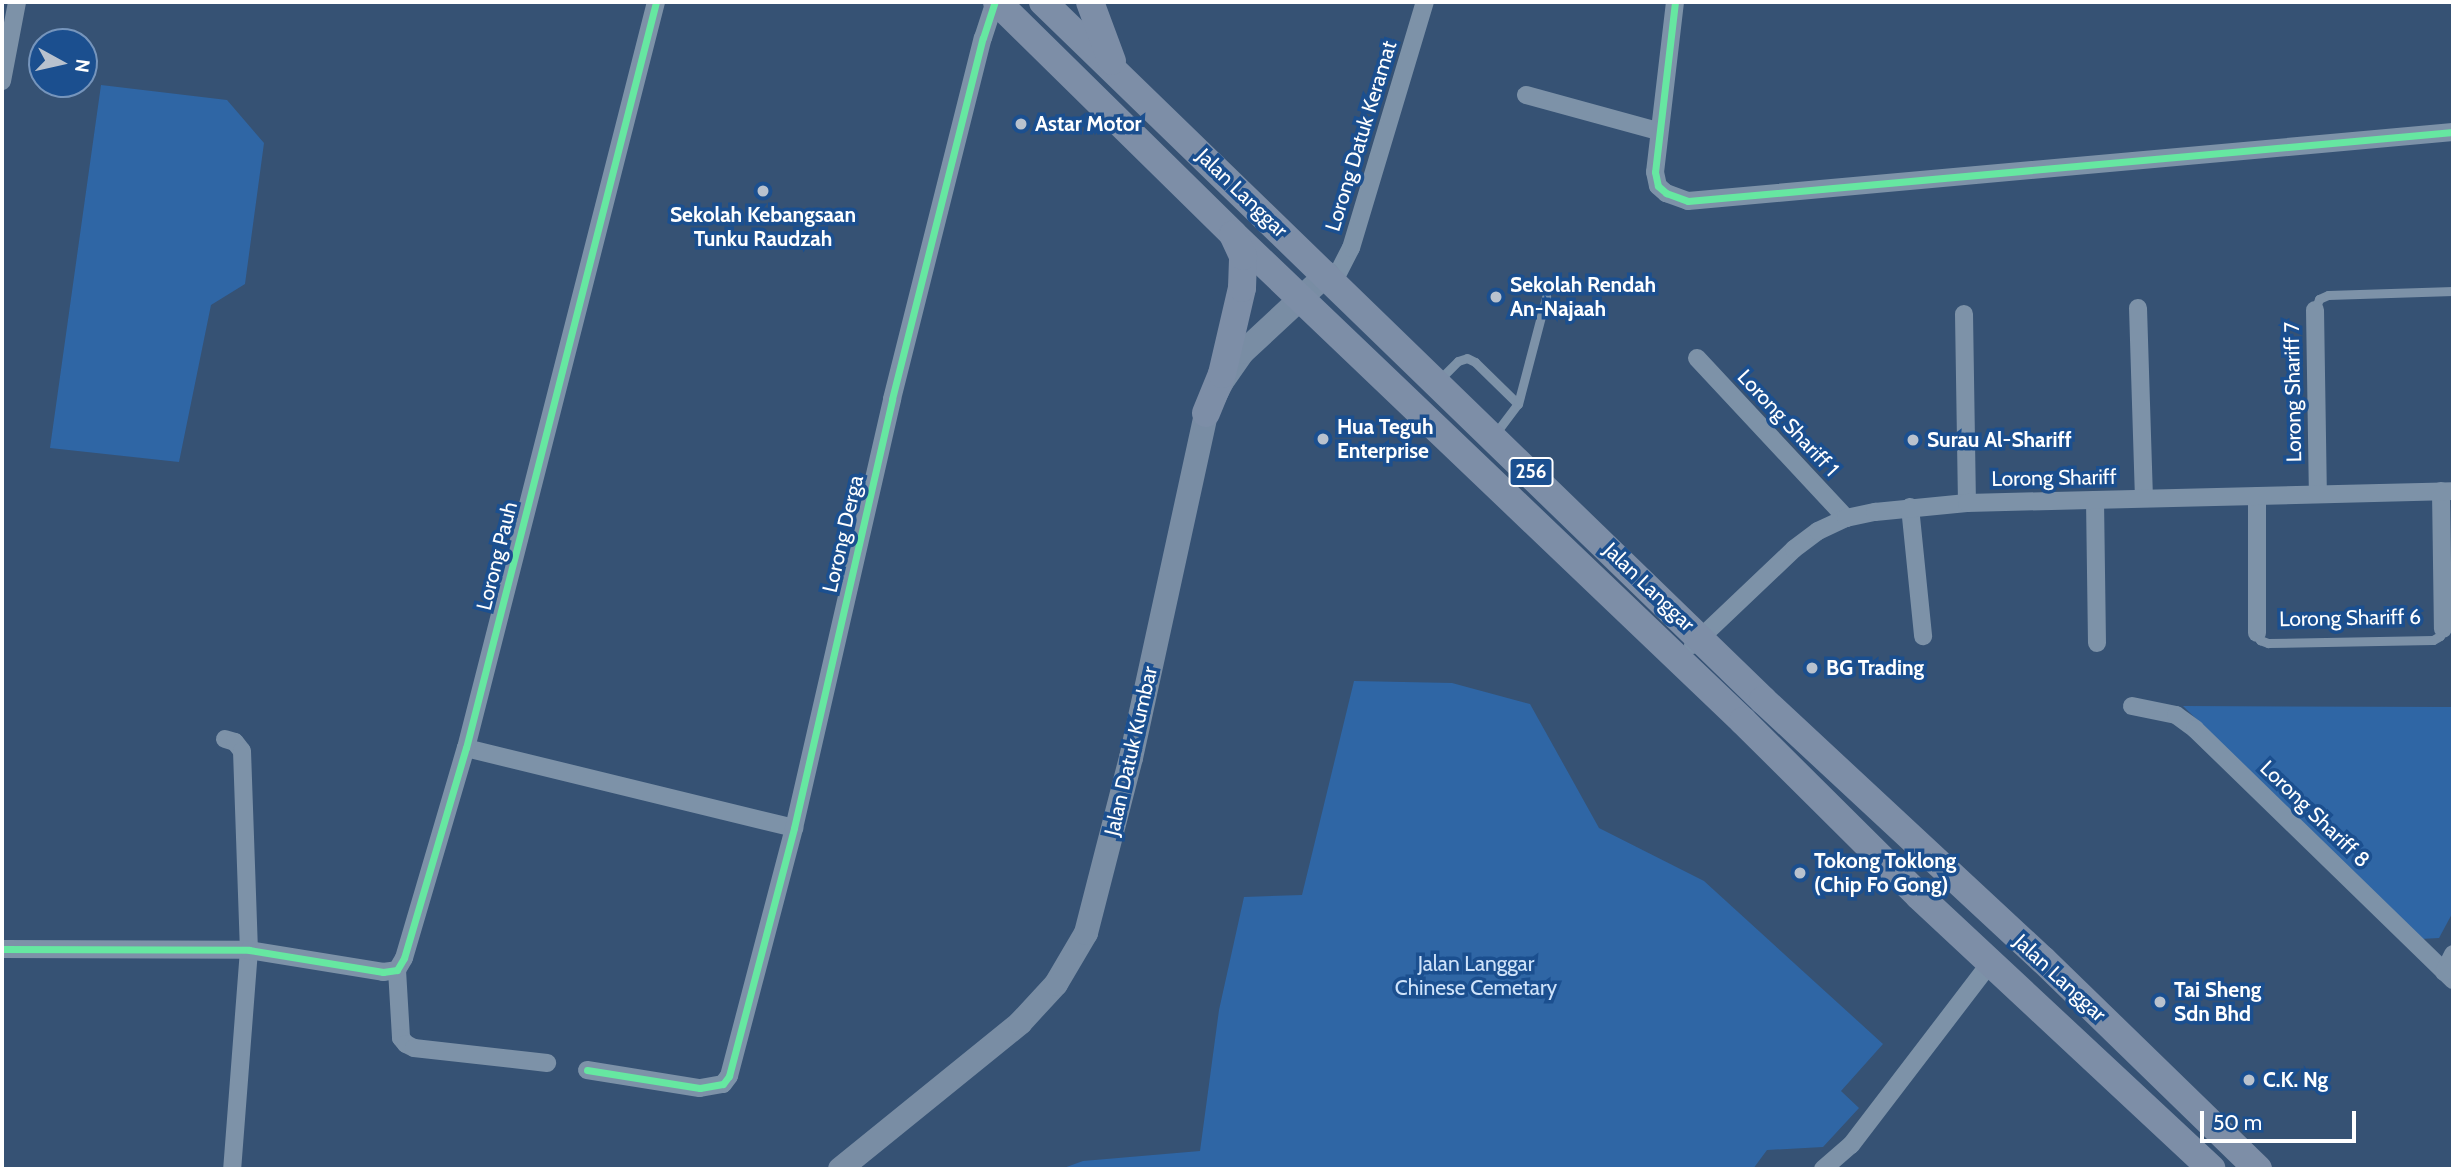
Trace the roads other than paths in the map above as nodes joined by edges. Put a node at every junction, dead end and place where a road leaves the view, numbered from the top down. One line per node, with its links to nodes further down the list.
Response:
1 (17, 2): 9 (street)
2 (656, 2): 42 (street, Lorong Pauh)
3 (996, 2): 13 (main road, Jalan Langgar / 256); 43 (street, Lorong Derga)
4 (1043, 2): 8 (main road, Jalan Langgar / 256)
5 (1090, 2): 8 (main road)
6 (1425, 2): 14 (street, Lorong Datuk Keramat)
7 (1675, 2): 11 (street)
8 (1118, 74): 14 (main road, Jalan Langgar / 256)
9 (2, 81)
10 (1526, 95): 11 (street)
11 (1658, 131): 12 (street)
12 (2453, 132)
13 (1233, 234): 17 (main road, Jalan Langgar / 256); 24 (main road)
14 (1330, 277): 17 (main road, Jalan Datuk Kumbar); 22 (main road, Jalan Langgar / 256)
15 (2453, 291): 19 (lane, Lorong Shariff 7)
16 (1546, 297): 23 (lane)
17 (1301, 298): 24 (main road, Jalan Datuk Kumbar); 39 (main road, Jalan Langgar / 256)
18 (2138, 308): 29 (street)
19 (2315, 310): 27 (street, Lorong Shariff 7)
20 (1964, 314): 31 (street)
21 (1698, 358): 33 (street, Lorong Shariff 1)
22 (1438, 382): 23 (lane); 25 (main road, Jalan Langgar / 256)
23 (1518, 404): 25 (lane)
24 (1206, 413): 53 (main road, Jalan Datuk Kumbar)
25 (1494, 436): 37 (main road, Jalan Langgar / 256)
26 (2447, 491): 27 (street, Lorong Shariff); 34 (street, Lorong Shariff 6)
27 (2318, 494): 28 (street, Lorong Shariff)
28 (2257, 496): 29 (street, Lorong Shariff); 35 (street, Lorong Shariff 6)
29 (2144, 498): 30 (street, Lorong Shariff)
30 (2095, 500): 31 (street, Lorong Shariff); 38 (street)
31 (1967, 503): 32 (street, Lorong Shariff)
32 (1910, 508): 33 (street, Lorong Shariff); 36 (street)
33 (1846, 518): 37 (street, Lorong Shariff)
34 (2442, 629): 35 (lane, Lorong Shariff 6)
35 (2257, 633)
36 (1923, 636)
37 (1701, 638): 39 (street, Lorong Shariff); 56 (main road, Jalan Langgar / 256)
38 (2097, 643)
39 (1678, 659): 47 (main road, Jalan Langgar / 256)
40 (2132, 705): 49 (street, Lorong Shariff 8)
41 (225, 739): 45 (street)
42 (466, 748): 43 (street); 48 (street, Lorong Pauh)
43 (794, 828): 51 (street, Lorong Derga)
44 (2, 949): 45 (street)
45 (249, 950): 48 (street); 52 (street)
46 (2453, 954): 49 (street)
47 (1991, 962): 54 (street); 55 (main road, Jalan Langgar / 256)
48 (397, 970): 50 (street)
49 (2449, 976)
50 (547, 1063)
51 (587, 1070)
52 (232, 1169)
53 (840, 1169)
54 (1823, 1169)
55 (2212, 1169)
56 (2258, 1169)

